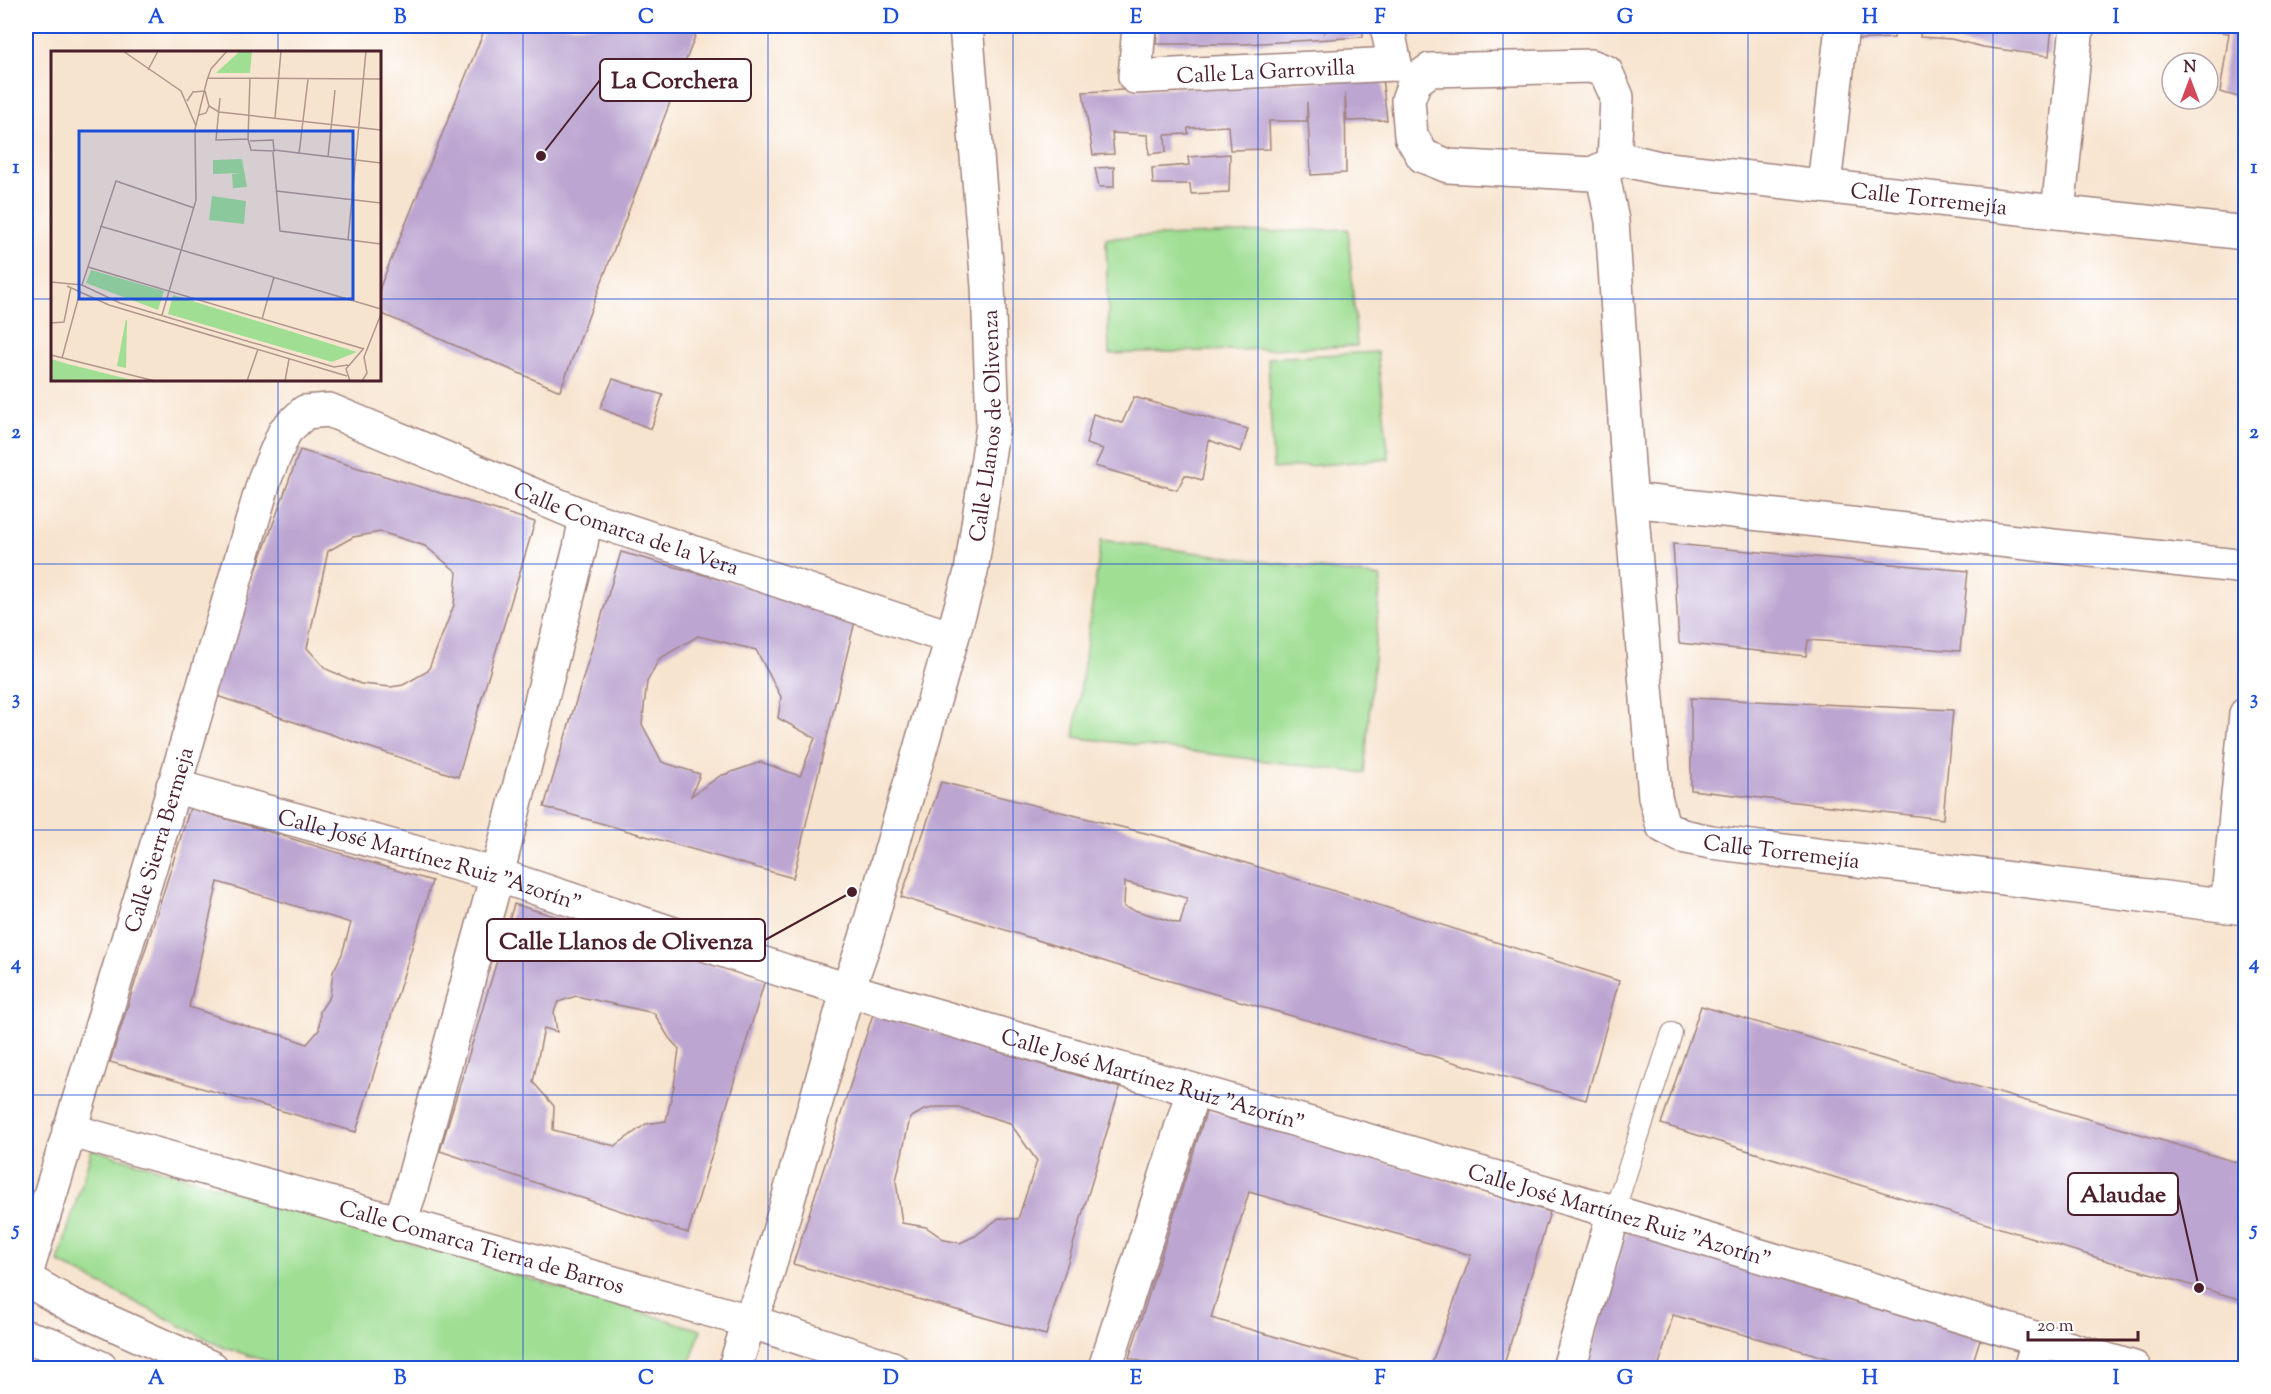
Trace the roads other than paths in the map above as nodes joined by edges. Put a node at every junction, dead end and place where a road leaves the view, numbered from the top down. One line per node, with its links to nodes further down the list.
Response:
1 (966, 26): 15 (street, Calle Llanos de Olivenza)
2 (1139, 26): 6 (street, Calle La Garrovilla)
3 (1387, 26): 6 (street)
4 (1842, 26): 8 (street)
5 (2078, 26): 9 (street)
6 (1405, 73): 7 (street); 7 (street)
7 (1608, 163): 8 (street, Calle Torremejía); 12 (street, Calle Torremejía)
8 (1824, 186): 9 (street, Calle Torremejía)
9 (2058, 212): 10 (street, Calle Torremejía)
10 (2246, 232)
11 (305, 412): 13 (street, Calle Comarca de la Vera); 17 (street, Calle Sierra Bermeja)
12 (1631, 500): 14 (street); 19 (street, Calle Torremejía)
13 (586, 517): 15 (street, Calle Comarca de la Vera); 18 (street)
14 (2246, 567)
15 (952, 638): 20 (street, Calle Llanos de Olivenza)
16 (2246, 714): 19 (street, Calle Torremejía)
17 (173, 786): 18 (street, Calle José Martínez Ruiz "Azorín"); 23 (street, Calle Sierra Bermeja)
18 (497, 875): 20 (street, Calle José Martínez Ruiz "Azorín"); 25 (street)
19 (2236, 907)
20 (848, 989): 22 (street, Calle José Martínez Ruiz "Azorín"); 28 (street, Calle Llanos de Olivenza)
21 (1672, 1033): 24 (lane)
22 (1193, 1091): 24 (street, Calle José Martínez Ruiz "Azorín"); 35 (street)
23 (69, 1130): 25 (street, Calle Comarca Tierra de Barros); 26 (street, Calle Sierra Bermeja)
24 (1614, 1212): 30 (street, Calle José Martínez Ruiz "Azorín"); 36 (street)
25 (399, 1224): 28 (street, Calle Comarca Tierra de Barros)
26 (26, 1274)
27 (26, 1279): 32 (street)
28 (749, 1321): 33 (street, Calle Llanos de Olivenza); 34 (street, Calle Comarca Tierra de Barros)
29 (26, 1337): 31 (street)
30 (2034, 1354): 37 (street, Calle José Martínez Ruiz "Azorín")
31 (101, 1368)
32 (212, 1368)
33 (735, 1368)
34 (892, 1368)
35 (1105, 1368)
36 (1569, 1368)
37 (2134, 1368)

